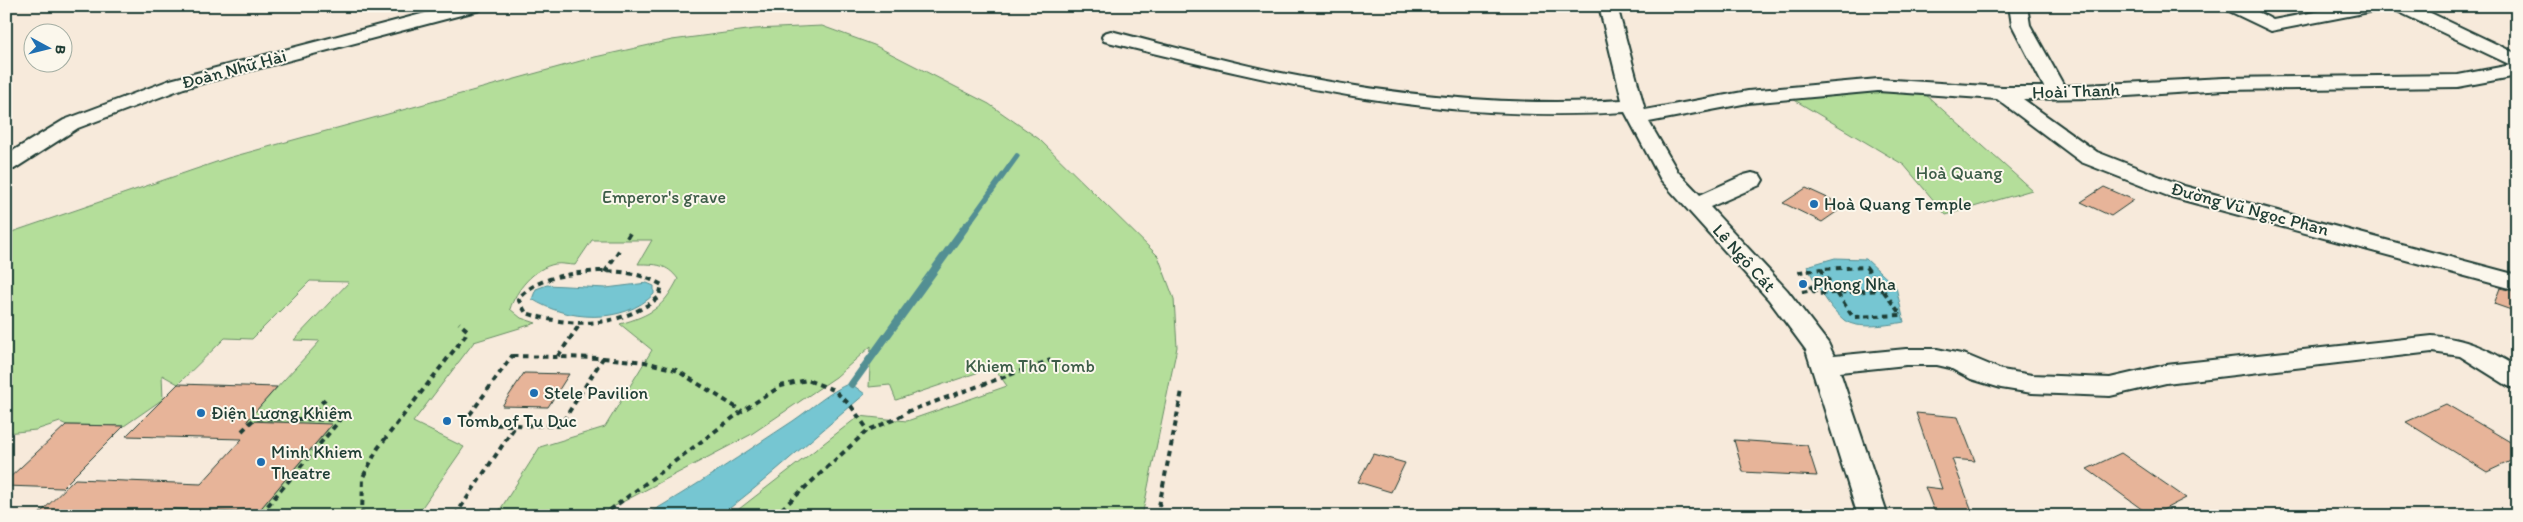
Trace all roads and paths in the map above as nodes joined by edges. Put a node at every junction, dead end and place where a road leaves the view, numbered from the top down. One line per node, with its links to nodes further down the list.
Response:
1 (474, 6): 13 (street, Đoàn Nhữ Hài)
2 (1608, 6): 12 (street, Lê Ngô Cát)
3 (2018, 6): 10 (street)
4 (2233, 6): 5 (street)
5 (2374, 6)
6 (2401, 6): 8 (street)
7 (1111, 37): 12 (street, Hoài Thanh)
8 (2517, 61)
9 (2517, 70): 10 (street, Hoài Thanh)
10 (2057, 92): 11 (street, Hoài Thanh)
11 (2002, 93): 12 (street, Hoài Thanh); 21 (street, Đường Vũ Ngọc Phan)
12 (1635, 112): 15 (street, Lê Ngô Cát)
13 (6, 164)
14 (1752, 180): 15 (street)
15 (1696, 205): 31 (street, Lê Ngô Cát)
16 (630, 233): 17 (path)
17 (626, 238)
18 (620, 249): 20 (path)
19 (1821, 269): 22 (path); 23 (path); 24 (path)
20 (605, 272): 27 (path); 27 (path)
21 (2517, 283)
22 (1813, 290)
23 (1884, 290): 24 (path); 24 (path)
24 (1836, 293): 25 (path)
25 (1816, 294)
26 (459, 323): 41 (path)
27 (580, 324): 28 (path)
28 (558, 357): 29 (path); 37 (path)
29 (604, 358): 35 (path); 37 (path)
30 (1051, 360): 38 (path)
31 (1824, 365): 32 (street); 46 (street, Lê Ngô Cát)
32 (2517, 380)
33 (1182, 391): 45 (path)
34 (326, 398): 36 (path)
35 (742, 411): 38 (path); 43 (path)
36 (307, 419): 39 (path); 40 (path)
37 (516, 425): 42 (path)
38 (868, 430): 44 (path)
39 (242, 431)
40 (258, 516)
41 (362, 516)
42 (455, 516)
43 (602, 516)
44 (774, 516)
45 (1157, 516)
46 (1873, 516)

